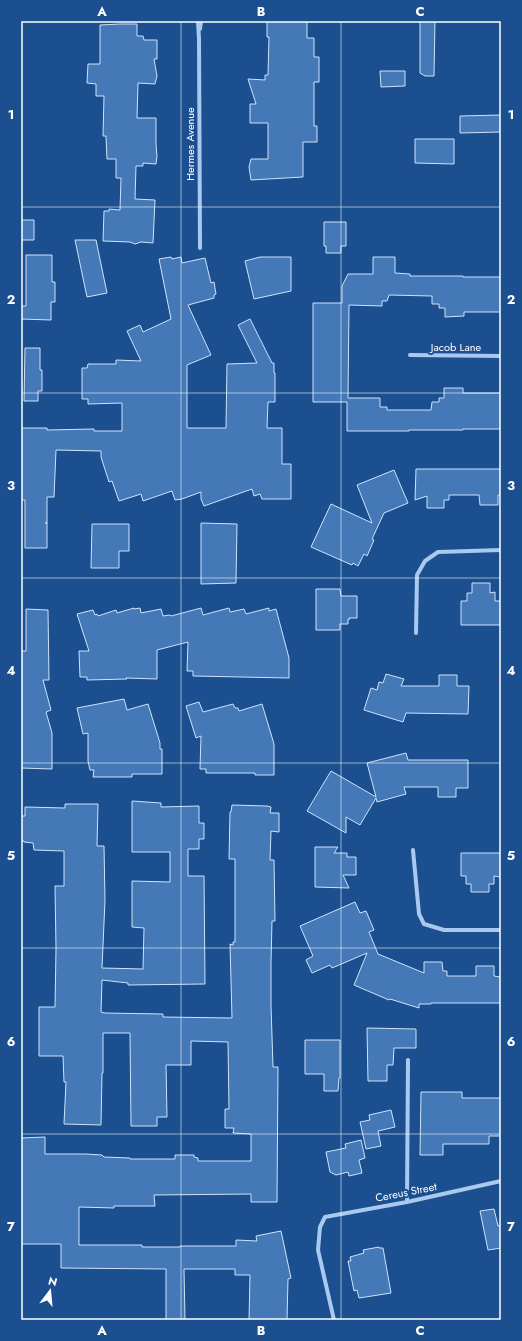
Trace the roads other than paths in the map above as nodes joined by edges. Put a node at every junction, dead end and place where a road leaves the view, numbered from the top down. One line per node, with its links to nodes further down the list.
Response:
1 (198, 21): 3 (street, Hermes Avenue)
2 (201, 21): 3 (street, Hermes Avenue)
3 (199, 39): 4 (street, Hermes Avenue)
4 (200, 248)
5 (410, 355): 6 (street, Jacob Lane)
6 (501, 356)
7 (501, 550): 8 (street)
8 (416, 633)
9 (413, 850): 10 (street)
10 (501, 930)
11 (408, 1060): 13 (street)
12 (501, 1181): 13 (street, Cereus Street)
13 (407, 1202): 14 (street, Cereus Street)
14 (334, 1320)

